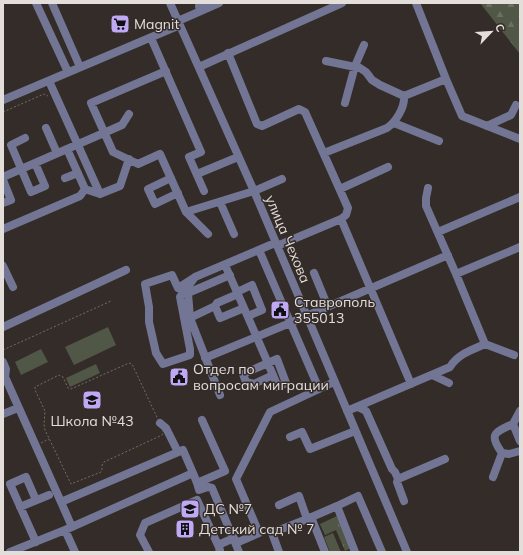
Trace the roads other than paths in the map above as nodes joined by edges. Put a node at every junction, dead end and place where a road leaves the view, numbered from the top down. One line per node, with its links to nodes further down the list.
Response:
1 (36, 3): 19 (street)
2 (52, 3): 17 (street)
3 (170, 3): 10 (street, улица Чехова)
4 (203, 3): 9 (street)
5 (219, 3): 9 (street)
6 (342, 3): 8 (street)
7 (416, 3): 20 (street)
8 (324, 6): 13 (street)
9 (200, 11): 10 (street)
10 (179, 23): 11 (street); 15 (street, улица Чехова)
11 (151, 38): 17 (street); 18 (street)
12 (364, 44): 16 (street)
13 (228, 52): 15 (street); 37 (street)
14 (326, 61): 16 (street)
15 (199, 66): 38 (street, улица Чехова)
16 (355, 66): 22 (street); 24 (street)
17 (80, 67): 19 (street)
18 (166, 71): 30 (street); 44 (street)
19 (68, 72): 21 (street)
20 (446, 79): 22 (street); 28 (street)
21 (49, 81): 23 (street); 34 (street)
22 (404, 96): 27 (street)
23 (3, 100)
24 (345, 103)
25 (516, 105): 28 (street)
26 (129, 114): 30 (street)
27 (394, 124): 33 (street); 37 (street)
28 (487, 126): 32 (street)
29 (46, 128): 36 (street)
30 (104, 133): 34 (street); 39 (street)
31 (25, 138): 42 (street)
32 (520, 139)
33 (439, 141)
34 (78, 145): 35 (street); 55 (street)
35 (67, 149): 36 (street); 43 (street)
36 (58, 153): 40 (street)
37 (324, 153): 49 (street)
38 (238, 157): 44 (street); 53 (street, улица Чехова)
39 (129, 160): 47 (street); 55 (street)
40 (35, 163): 42 (street); 42 (street)
41 (388, 167): 49 (street)
42 (21, 169): 45 (street)
43 (78, 173): 46 (street); 51 (street)
44 (197, 174): 52 (street)
45 (3, 178): 58 (street)
46 (65, 178)
47 (171, 178): 54 (street); 54 (street)
48 (282, 179): 53 (street)
49 (340, 188): 60 (street)
50 (428, 188): 62 (street)
51 (85, 189): 55 (street); 61 (street)
52 (204, 191)
53 (254, 192): 57 (street); 65 (street, улица Чехова)
54 (178, 193): 59 (street)
55 (100, 194)
56 (520, 197): 62 (street)
57 (220, 202): 59 (street); 64 (street)
58 (3, 203)
59 (186, 212): 63 (street)
60 (341, 220): 65 (street); 77 (street)
61 (3, 229)
62 (438, 232): 68 (street)
63 (208, 234)
64 (234, 234)
65 (276, 244): 67 (street); 83 (street, улица Чехова)
66 (520, 247): 74 (street)
67 (259, 250): 69 (street); 85 (street)
68 (448, 255): 74 (street); 77 (street)
69 (225, 265): 73 (street); 75 (street)
70 (3, 266): 76 (street)
71 (126, 270): 86 (street)
72 (314, 272): 80 (street)
73 (230, 274): 78 (street); 84 (street)
74 (456, 274): 88 (street)
75 (195, 277): 75 (street)
76 (13, 287)
77 (370, 289): 80 (street); 96 (street)
78 (238, 293): 79 (street); 81 (street); 82 (street)
79 (215, 306): 81 (street); 84 (street)
80 (328, 307): 83 (street)
81 (244, 308): 82 (street)
82 (248, 316): 87 (street)
83 (306, 316): 85 (street); 95 (street, улица Чехова)
84 (190, 318): 90 (street)
85 (290, 323): 87 (street); 98 (street)
86 (3, 327)
87 (257, 337): 90 (street); 92 (street)
88 (485, 344): 89 (street); 93 (street)
89 (514, 354)
90 (205, 358): 99 (street)
91 (3, 362): 101 (street)
92 (268, 362): 94 (street); 94 (street); 94 (street)
93 (432, 375): 96 (street); 97 (street)
94 (273, 376)
95 (334, 382): 98 (street); 102 (street, улица Чехова)
96 (411, 384): 100 (street)
97 (449, 384)
98 (319, 389): 128 (street)
99 (220, 395)
100 (358, 407): 102 (street); 117 (street)
101 (18, 408): 104 (street); 122 (street)
102 (347, 411): 108 (street, улица Чехова)
103 (520, 411): 107 (street)
104 (3, 414)
105 (202, 420): 118 (street)
106 (160, 423): 112 (street)
107 (513, 424): 110 (street); 113 (street)
108 (355, 431): 109 (street); 139 (street, улица Чехова)
109 (290, 437)
110 (520, 441)
111 (520, 451): 113 (street)
112 (178, 452): 115 (street); 122 (street)
113 (502, 454): 116 (street)
114 (445, 458): 117 (street)
115 (193, 473): 118 (street); 127 (street)
116 (493, 477)
117 (398, 479): 121 (street)
118 (197, 483): 128 (street)
119 (49, 495): 120 (street)
120 (36, 500): 125 (street); 125 (street)
121 (404, 500)
122 (61, 502): 127 (street)
123 (279, 505): 126 (street)
124 (337, 506): 126 (street); 137 (street); 138 (street)
125 (20, 507): 129 (street)
126 (309, 518): 135 (street); 136 (street)
127 (68, 528): 129 (street); 132 (street)
128 (235, 541): 130 (street); 134 (street)
129 (36, 542): 131 (street)
130 (218, 548): 133 (street)
131 (10, 552)
132 (75, 552)
133 (148, 552)
134 (239, 552)
135 (279, 552)
136 (325, 552)
137 (355, 552)
138 (382, 552)
139 (408, 552)

